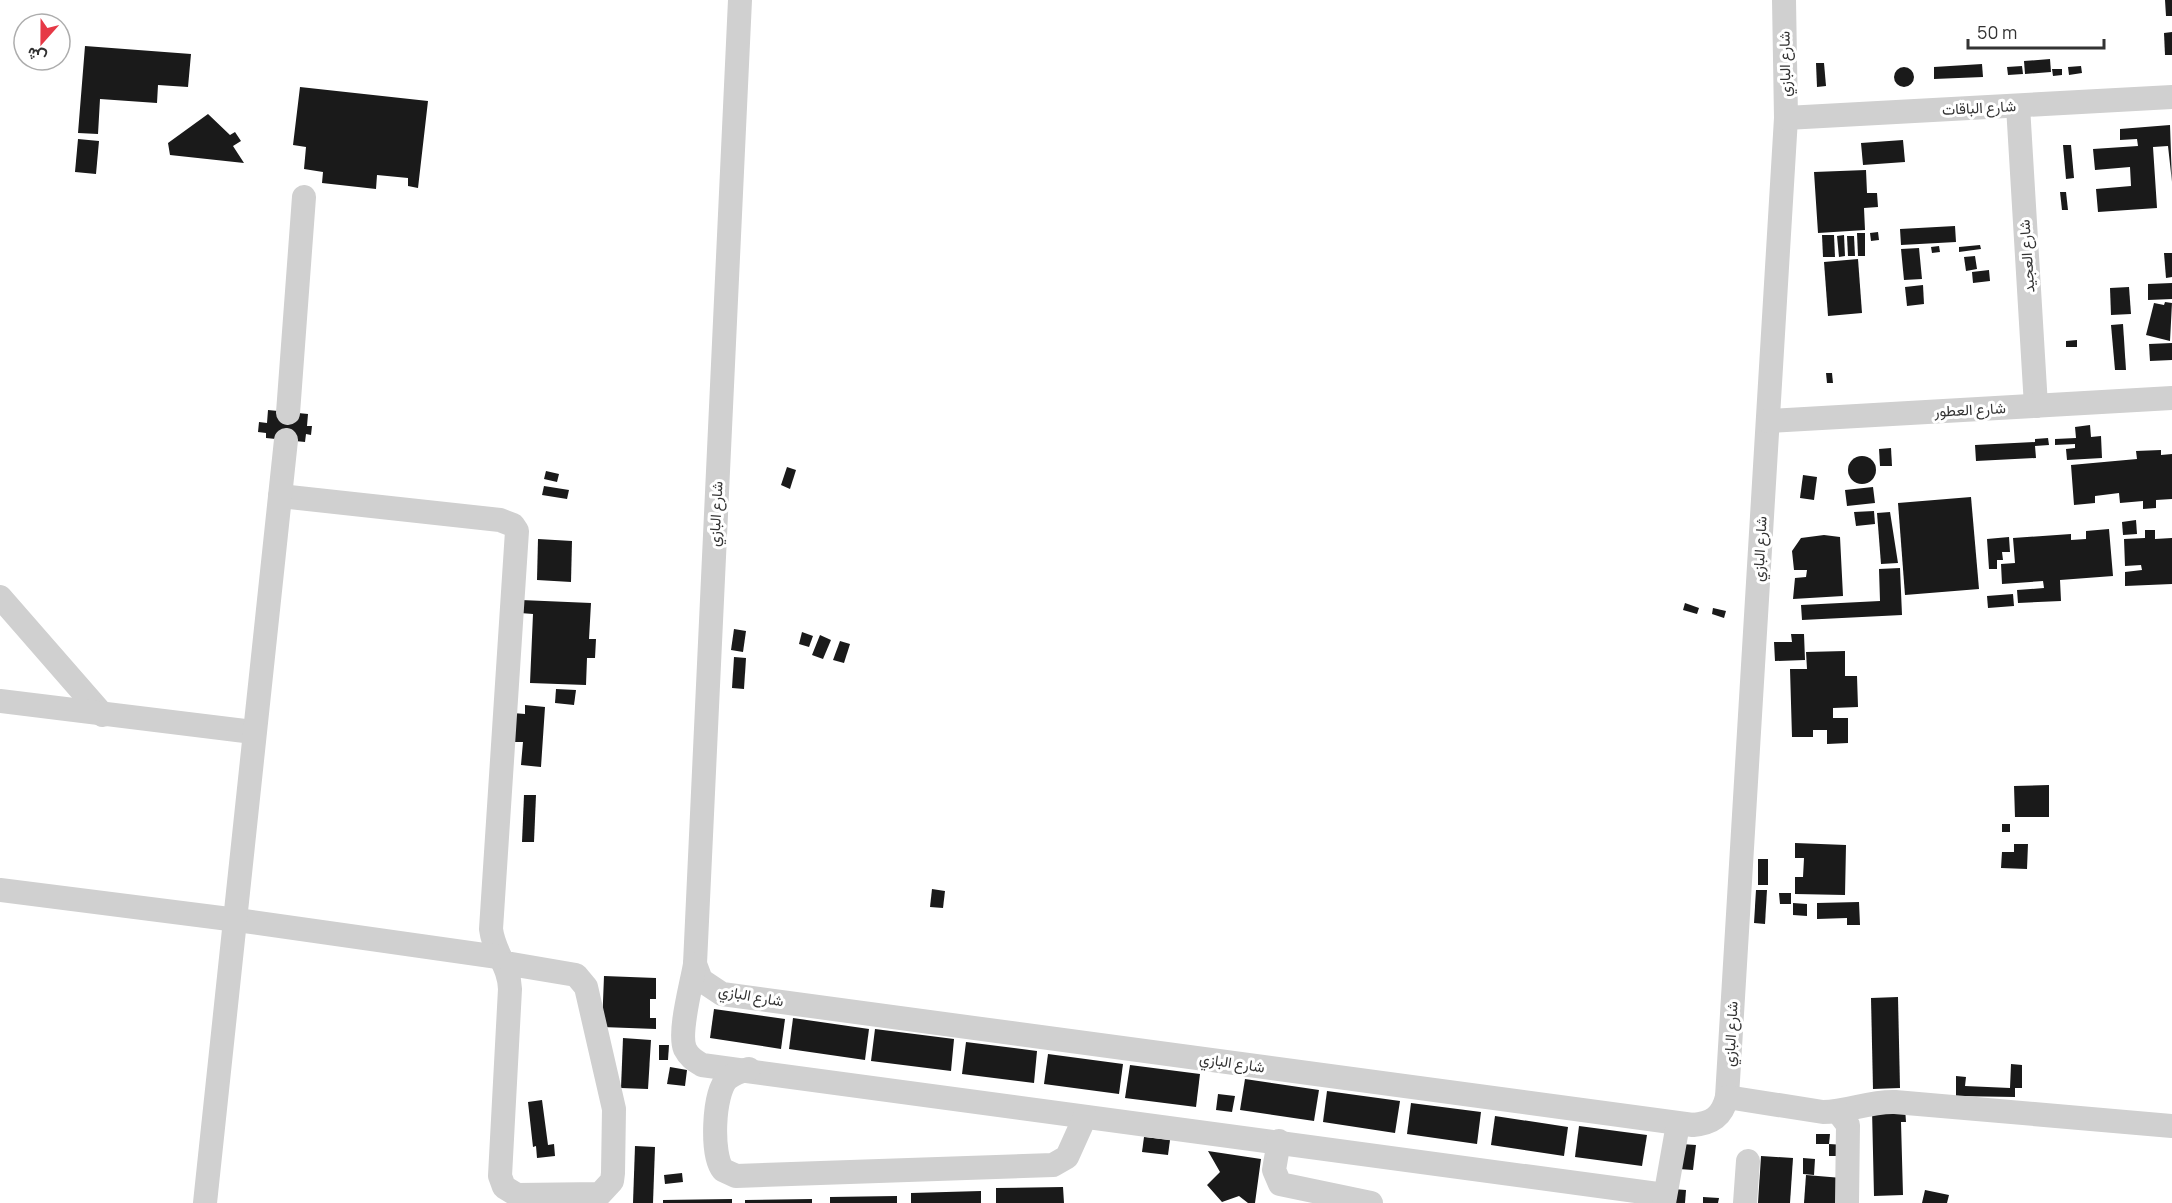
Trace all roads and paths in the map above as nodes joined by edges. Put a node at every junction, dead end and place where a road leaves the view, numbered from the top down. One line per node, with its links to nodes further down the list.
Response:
1 (740, 0): 20 (street, شارع البازي)
2 (1784, 0): 5 (street, شارع البازي)
3 (2172, 97): 4 (street, شارع الباقات)
4 (2018, 106): 5 (street, شارع الباقات); 8 (street, شارع العجيد)
5 (1786, 118): 10 (street, شارع البازي)
6 (304, 197): 9 (street)
7 (2172, 398): 8 (street, شارع العطور)
8 (2036, 406): 10 (street, شارع العطور)
9 (288, 412)
10 (1768, 421): 22 (street, شارع البازي)
11 (286, 440): 12 (street)
12 (280, 496): 16 (street); 19 (street)
13 (0, 597): 15 (street)
14 (0, 701): 15 (street)
15 (103, 715): 16 (street)
16 (253, 732): 18 (street)
17 (0, 890): 18 (street)
18 (237, 920): 19 (street); 30 (street)
19 (501, 960): 19 (street)
20 (695, 964): 21 (street); 25 (street, شارع البازي)
21 (749, 1069): 24 (street); 24 (street)
22 (1727, 1097): 23 (street); 25 (street, شارع البازي)
23 (1838, 1112): 26 (street); 33 (street)
24 (1085, 1117): 27 (street)
25 (1678, 1124): 29 (street)
26 (2172, 1126)
27 (1279, 1141): 29 (street); 31 (street)
28 (1748, 1161): 32 (street)
29 (1664, 1199)
30 (205, 1203)
31 (1371, 1203)
32 (1745, 1203)
33 (1847, 1203)

